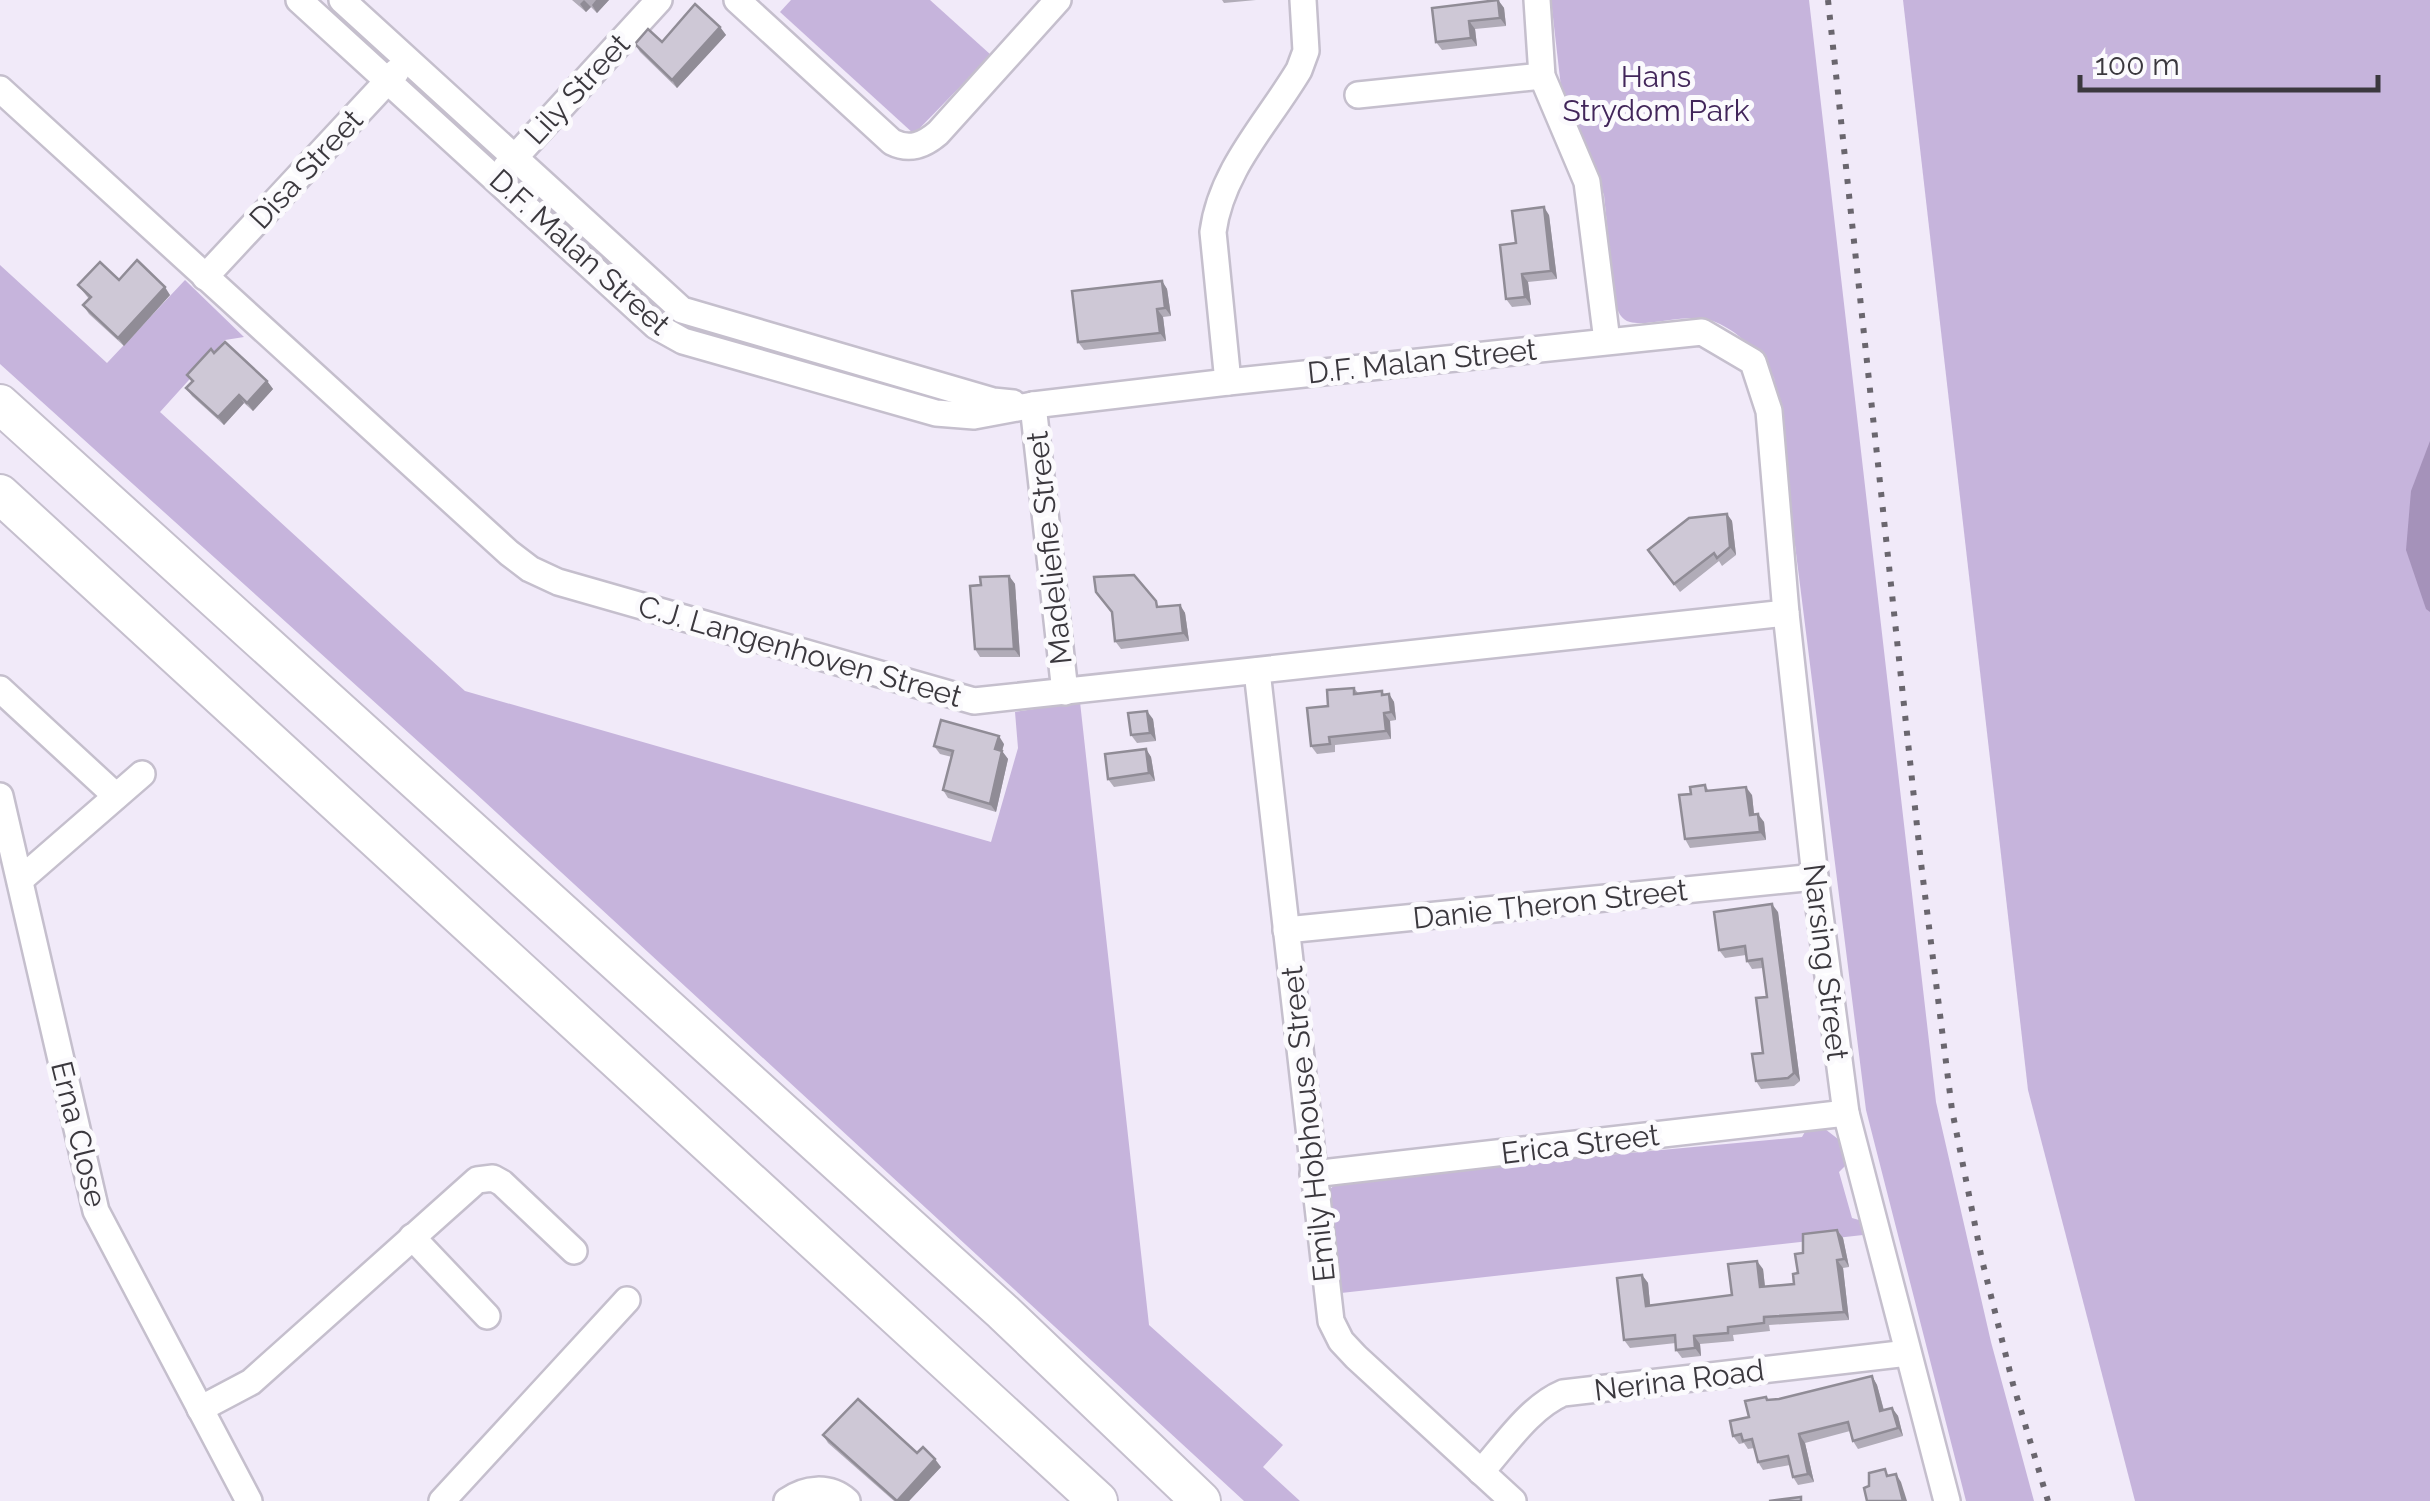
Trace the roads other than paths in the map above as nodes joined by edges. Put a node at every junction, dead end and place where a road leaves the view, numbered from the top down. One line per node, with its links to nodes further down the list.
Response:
1 (299, 0): 10 (street, D.F. Malan Street)
2 (342, 0): 8 (street, D.F. Malan Street)
3 (659, 0): 13 (street, Lily Street)
4 (737, 0): 5 (street)
5 (1058, 0)
6 (1304, 0): 19 (street)
7 (1537, 0): 9 (street)
8 (407, 60): 10 (street, Disa Street); 13 (street, D.F. Malan Street)
9 (1542, 76): 12 (street); 18 (street)
10 (387, 82): 14 (street, D.F. Malan Street); 15 (street, Disa Street)
11 (0, 88): 15 (street, C.J. Langenhoven Street)
12 (1358, 96)
13 (515, 157): 14 (street, Lily Street); 16 (street, D.F. Malan Street)
14 (496, 178): 17 (street, D.F. Malan Street)
15 (206, 277): 27 (street, C.J. Langenhoven Street)
16 (682, 310): 17 (street); 21 (street, D.F. Malan Street)
17 (674, 337): 21 (street, D.F. Malan Street)
18 (1607, 342): 19 (street, D.F. Malan Street); 22 (street, D.F. Malan Street)
19 (1228, 382): 21 (street, D.F. Malan Street)
20 (0, 404): 48 (highway)
21 (1033, 405): 27 (street, Madeliefie Street)
22 (1769, 411): 24 (street, Narsing Street)
23 (0, 494): 47 (highway)
24 (1786, 613): 25 (street, C.J. Langenhoven Street); 31 (street, Narsing Street)
25 (1256, 671): 27 (street, C.J. Langenhoven Street); 33 (street, Emily Hobhouse Street)
26 (0, 688): 30 (street)
27 (1065, 692)
28 (142, 774): 30 (street)
29 (0, 796): 32 (street, Erna Close)
30 (116, 796): 32 (street)
31 (1815, 877): 33 (street, Danie Theron Street); 34 (street, Narsing Street)
32 (20, 880): 41 (street, Erna Close)
33 (1286, 930): 35 (street, Emily Hobhouse Street)
34 (1846, 1113): 35 (street, Erica Street); 40 (street, Narsing Street)
35 (1314, 1174): 42 (street, Emily Hobhouse Street)
36 (412, 1237): 37 (street); 39 (street); 41 (street)
37 (574, 1250)
38 (627, 1300): 44 (street)
39 (487, 1316)
40 (1908, 1354): 42 (street, Nerina Road); 50 (street, Narsing Street)
41 (200, 1409): 43 (street, Erna Close)
42 (1481, 1472): 49 (street, Emily Hobhouse Street)
43 (249, 1501)
44 (442, 1501)
45 (787, 1501): 46 (street)
46 (847, 1501)
47 (1098, 1501)
48 (1201, 1501)
49 (1513, 1501)
50 (1947, 1501)

